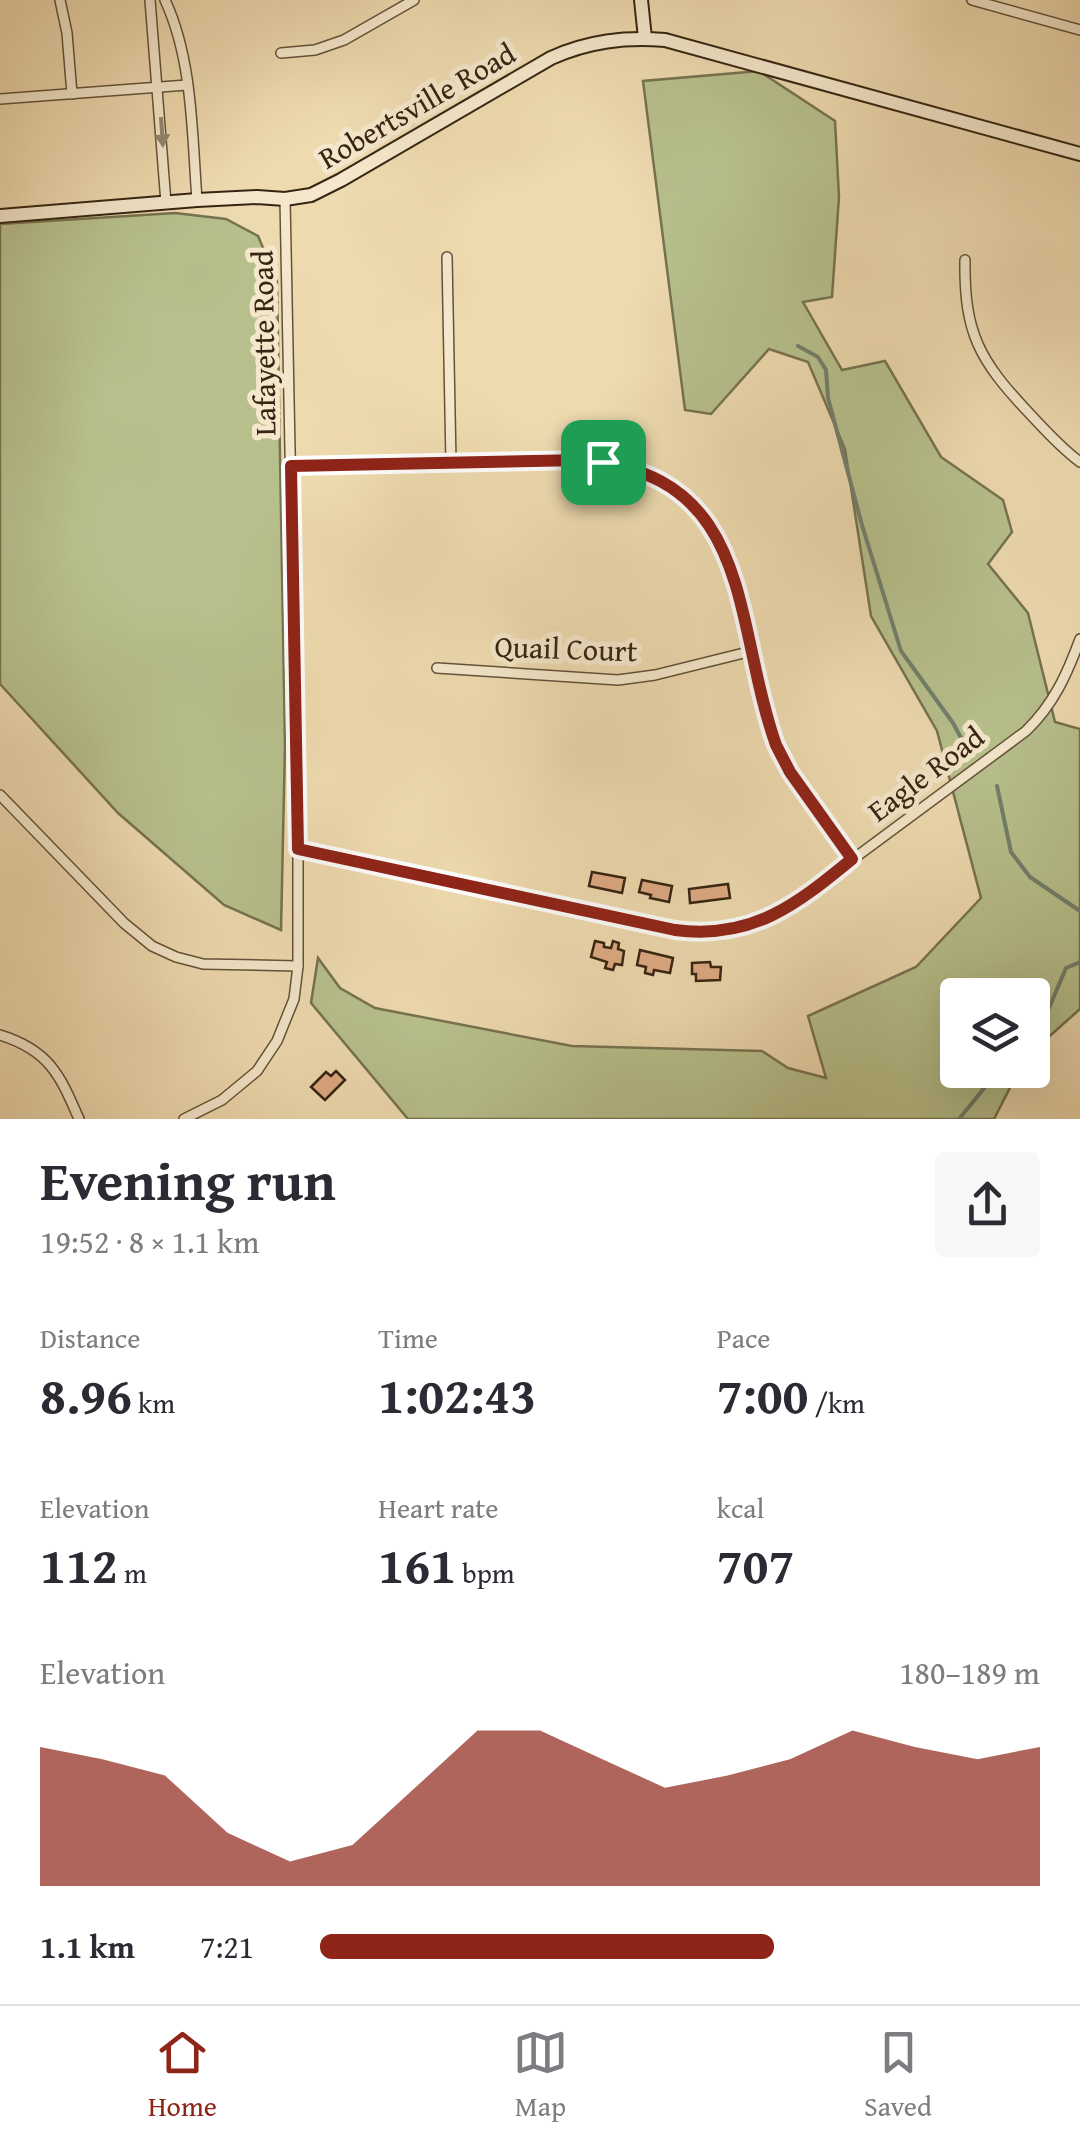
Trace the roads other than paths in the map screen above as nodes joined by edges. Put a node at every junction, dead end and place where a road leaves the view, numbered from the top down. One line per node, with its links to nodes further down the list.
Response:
1 (60, 0): 12 (street)
2 (150, 0): 11 (street)
3 (165, 0): 10 (street)
4 (414, 0): 9 (street)
5 (641, 0): 8 (street)
6 (972, 0): 7 (street)
7 (1080, 30)
8 (645, 38): 14 (street, Robertsville Road); 15 (street, Robertsville Road)
9 (281, 52)
10 (187, 85): 11 (street); 16 (street)
11 (158, 87): 12 (street); 17 (street, one-way to 17)
12 (72, 94): 13 (street)
13 (0, 99)
14 (1080, 154)
15 (286, 199): 16 (street, Robertsville Road); 23 (street, Lafayette Road)
16 (197, 200): 17 (street, Robertsville Road)
17 (166, 203): 18 (street, Robertsville Road)
18 (0, 216)
19 (447, 257): 22 (street)
20 (965, 260): 21 (street)
21 (1080, 462)
22 (451, 463): 23 (street); 25 (street)
23 (291, 466): 28 (street, Lafayette Road)
24 (1080, 639): 29 (street, Eagle Road)
25 (752, 651): 26 (street, Quail Court); 29 (street)
26 (437, 668)
27 (0, 795): 30 (street)
28 (298, 849): 29 (street, Eagle Road); 30 (street, Lafayette Road)
29 (852, 859)
30 (298, 966): 33 (street, Lafayette Road)
31 (0, 1036): 32 (street)
32 (79, 1119)
33 (184, 1119)

